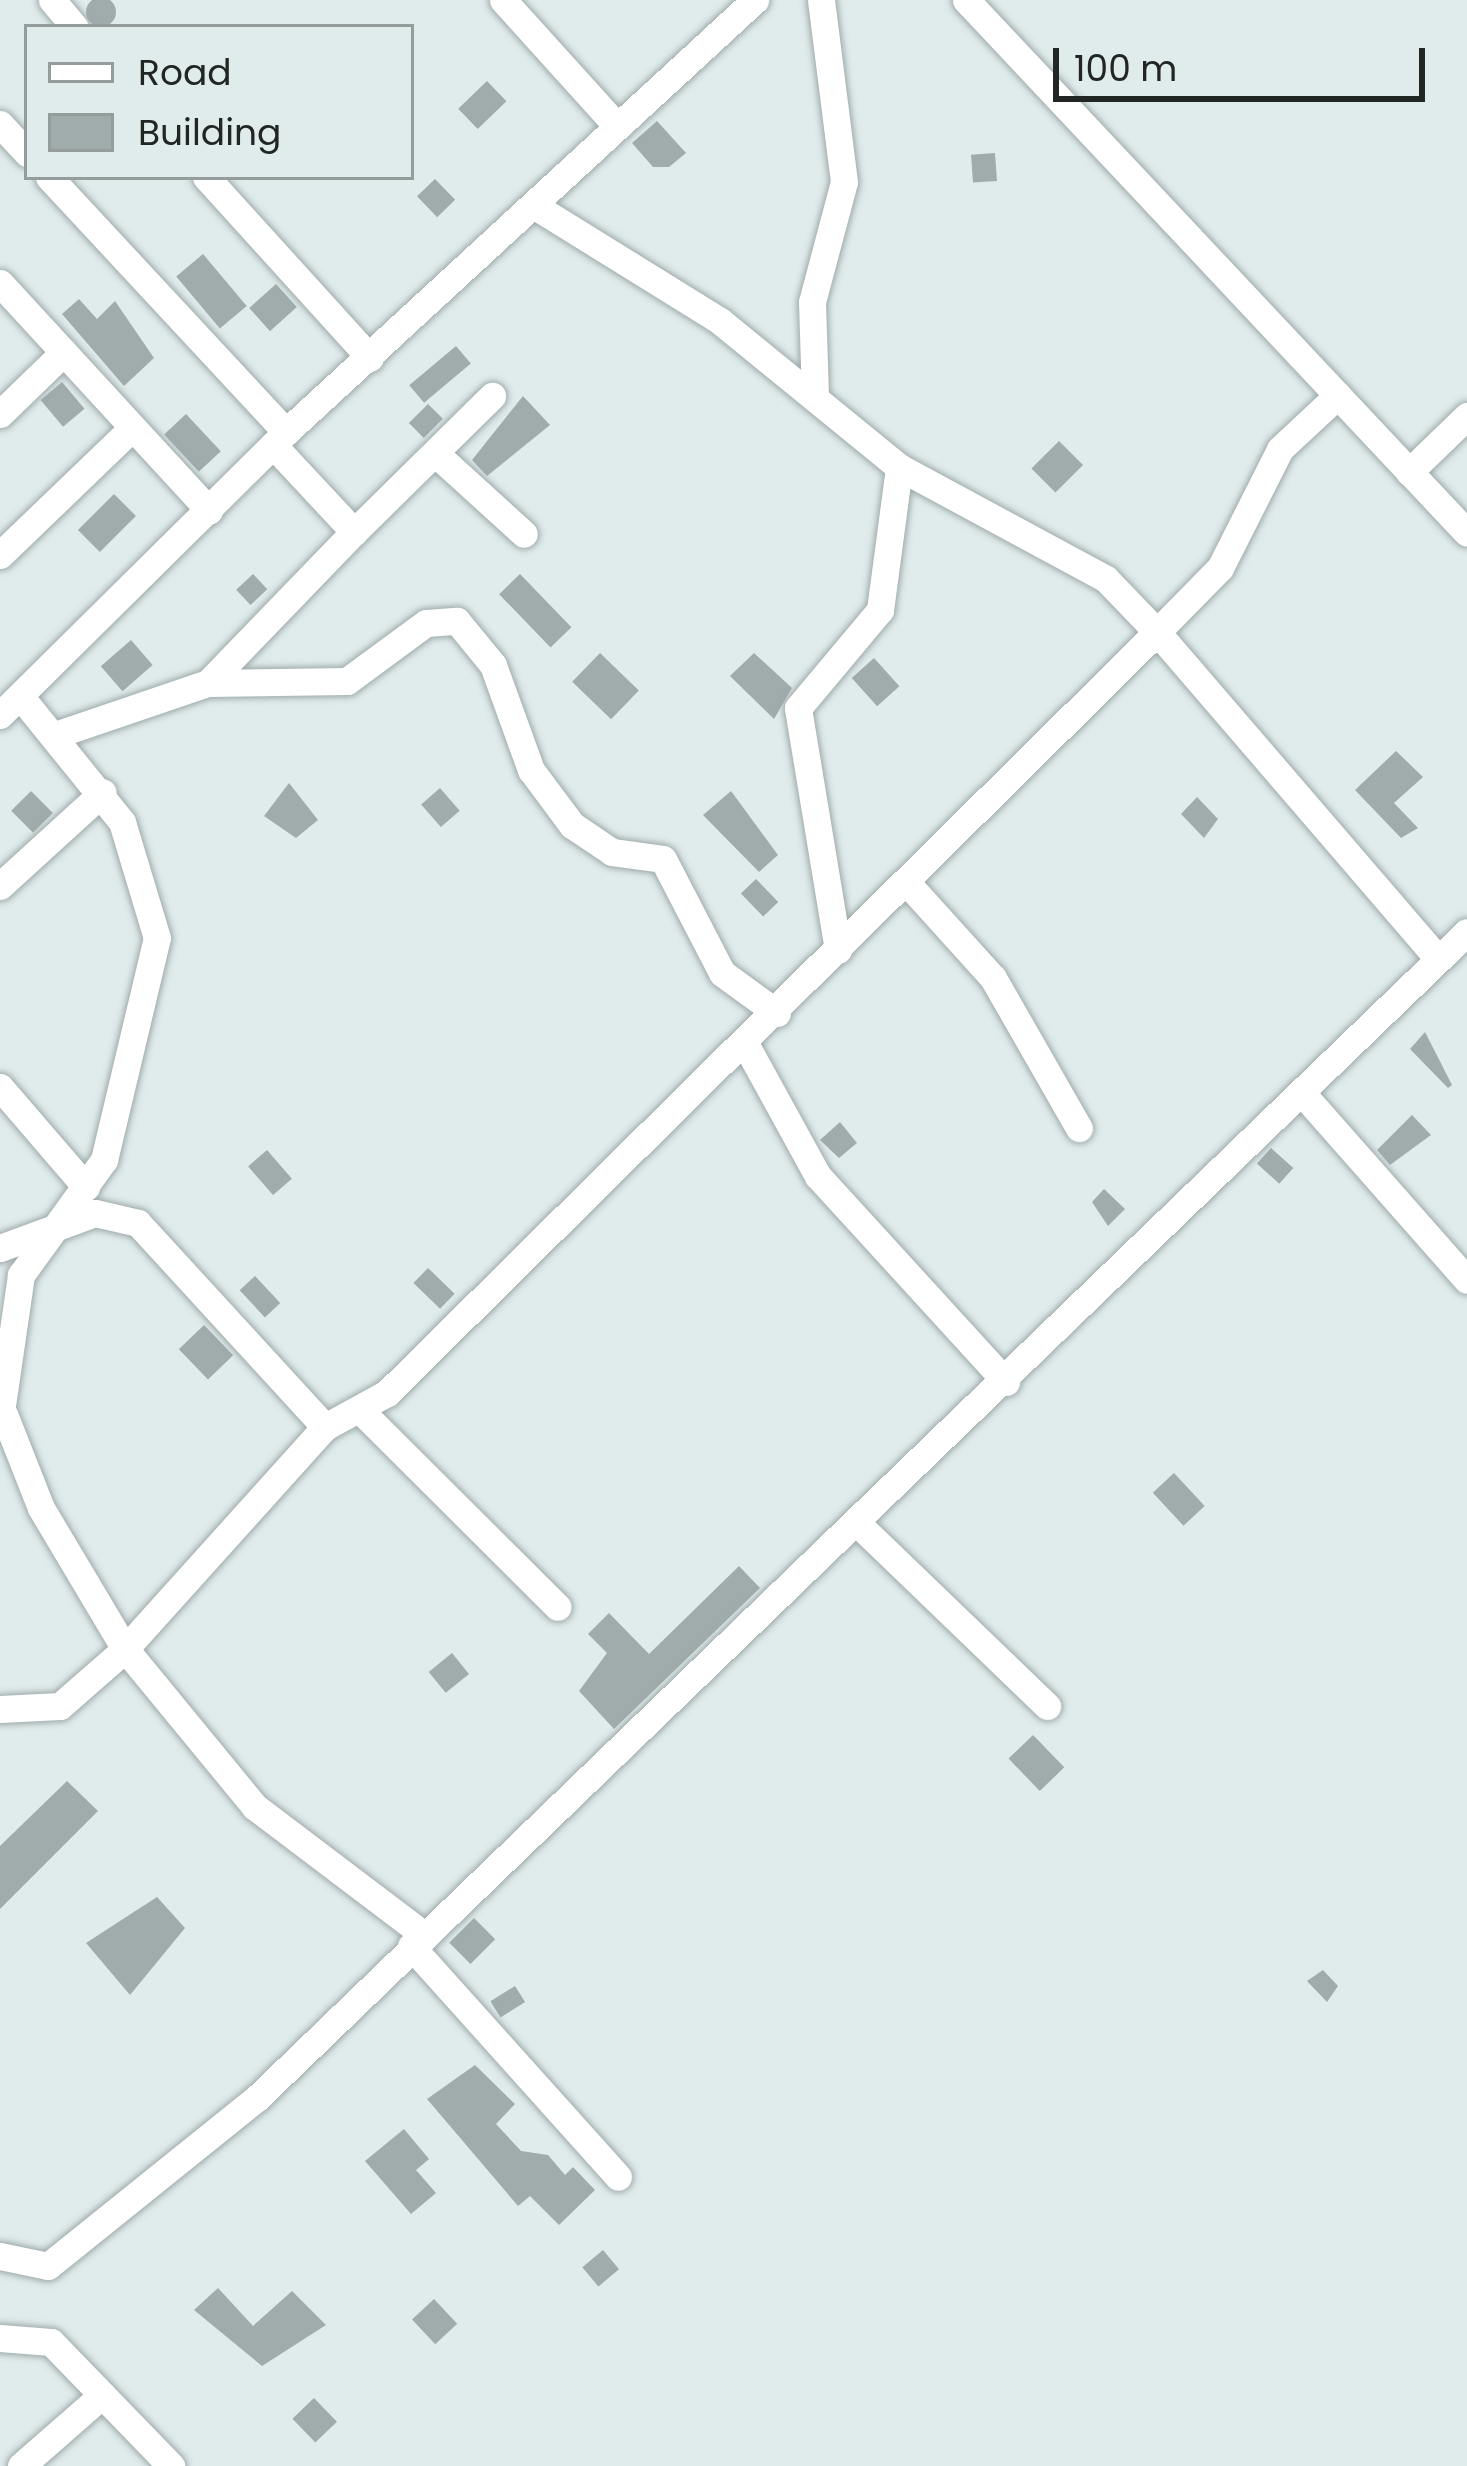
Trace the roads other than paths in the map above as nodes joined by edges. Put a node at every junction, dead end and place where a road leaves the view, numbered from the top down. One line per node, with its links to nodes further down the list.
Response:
1 (52, 0): 6 (street)
2 (502, 0): 8 (street)
3 (755, 0): 8 (street)
4 (821, 0): 18 (street)
5 (966, 0): 16 (street)
6 (73, 24)
7 (0, 124): 9 (street)
8 (617, 126): 12 (street)
9 (24, 150)
10 (53, 180): 22 (street)
11 (209, 180): 15 (street)
12 (538, 208): 15 (street); 18 (street)
13 (0, 283): 14 (street)
14 (64, 352): 19 (street); 21 (street)
15 (370, 358): 22 (street)
16 (1338, 395): 25 (street); 31 (street)
17 (492, 396): 23 (street)
18 (814, 397): 24 (street)
19 (0, 415)
20 (1467, 416): 25 (street)
21 (132, 428): 26 (street); 30 (street)
22 (279, 439): 26 (street); 27 (street)
23 (435, 453): 27 (street); 29 (street)
24 (899, 467): 31 (street); 39 (street)
25 (1409, 472): 28 (street)
26 (209, 510): 33 (street)
27 (354, 532): 32 (street)
28 (1467, 533)
29 (524, 534)
30 (0, 555)
31 (1157, 632): 37 (street); 40 (street)
32 (208, 683): 34 (street); 41 (street)
33 (10, 705): 34 (street)
34 (55, 735): 35 (street)
35 (103, 792): 36 (street); 46 (street)
36 (0, 886)
37 (909, 886): 39 (street); 45 (street)
38 (1467, 932): 40 (street)
39 (838, 950): 41 (street)
40 (1438, 959): 44 (street)
41 (777, 1013): 42 (street)
42 (748, 1047): 51 (street); 52 (street)
43 (0, 1087): 46 (street)
44 (1302, 1093): 50 (street); 51 (street)
45 (1079, 1128)
46 (90, 1181): 47 (street); 48 (street)
47 (138, 1223): 48 (street); 54 (street)
48 (44, 1234): 49 (street); 53 (street)
49 (0, 1248)
50 (1467, 1280)
51 (1006, 1382): 55 (street)
52 (362, 1412): 54 (street); 56 (street)
53 (2, 1416): 57 (street)
54 (325, 1427): 57 (street)
55 (857, 1523): 58 (street); 60 (street)
56 (559, 1607)
57 (125, 1649): 59 (street); 60 (street)
58 (1047, 1706)
59 (0, 1709)
60 (417, 1940): 61 (street); 62 (street)
61 (618, 2177)
62 (0, 2256)
63 (0, 2338): 64 (street)
64 (103, 2395): 65 (street); 66 (street)
65 (21, 2466)
66 (170, 2466)

